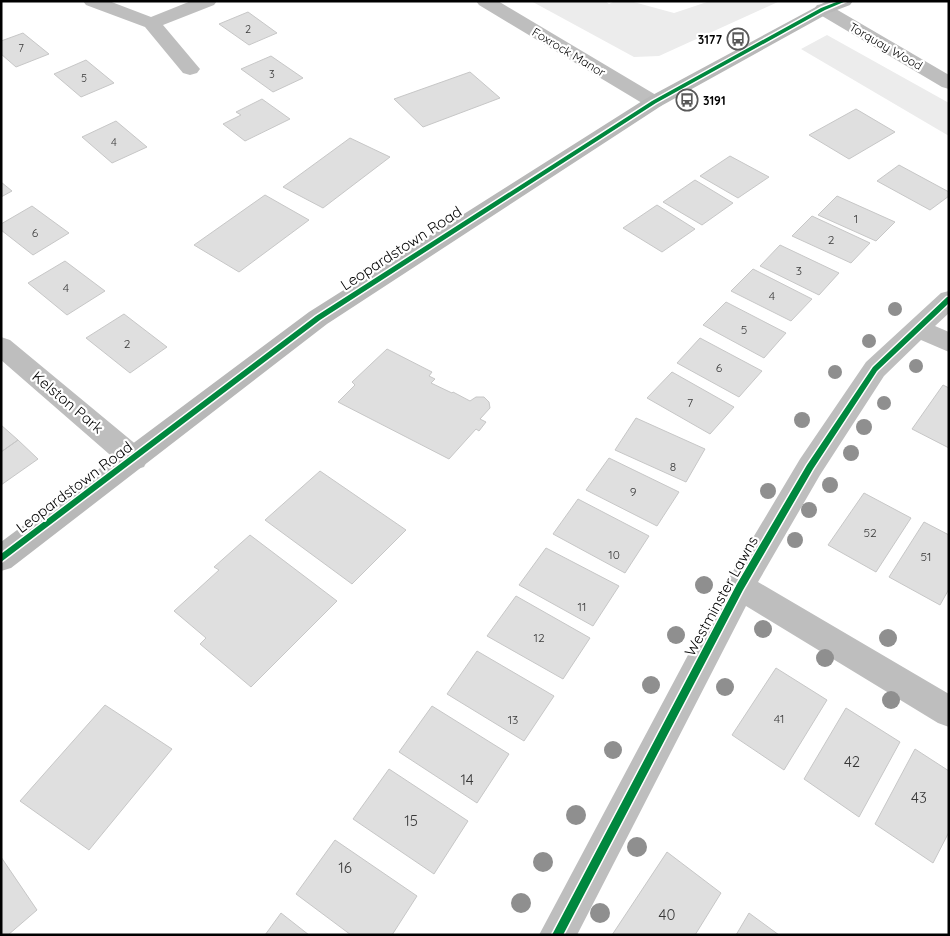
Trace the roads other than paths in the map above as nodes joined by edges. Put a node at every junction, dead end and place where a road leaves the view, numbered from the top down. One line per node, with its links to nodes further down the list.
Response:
1 (92, 1): 5 (street)
2 (208, 1): 5 (street)
3 (484, 1): 8 (street, Foxrock Manor)
4 (833, 5): 7 (street, Torquay Wood); 8 (main road, Leopardstown Road)
5 (151, 23): 6 (street)
6 (190, 69)
7 (949, 83)
8 (654, 102): 13 (main road, Leopardstown Road)
9 (949, 299): 10 (street, Westminster Lawns)
10 (919, 329): 11 (street); 15 (street, Westminster Lawns)
11 (949, 343)
12 (1, 346): 13 (street, Kelston Park)
13 (134, 459): 14 (main road, Leopardstown Road)
14 (1, 559)
15 (740, 587): 16 (street, Westminster Lawns); 17 (street, Westminster Lawns)
16 (949, 712)
17 (557, 935)

